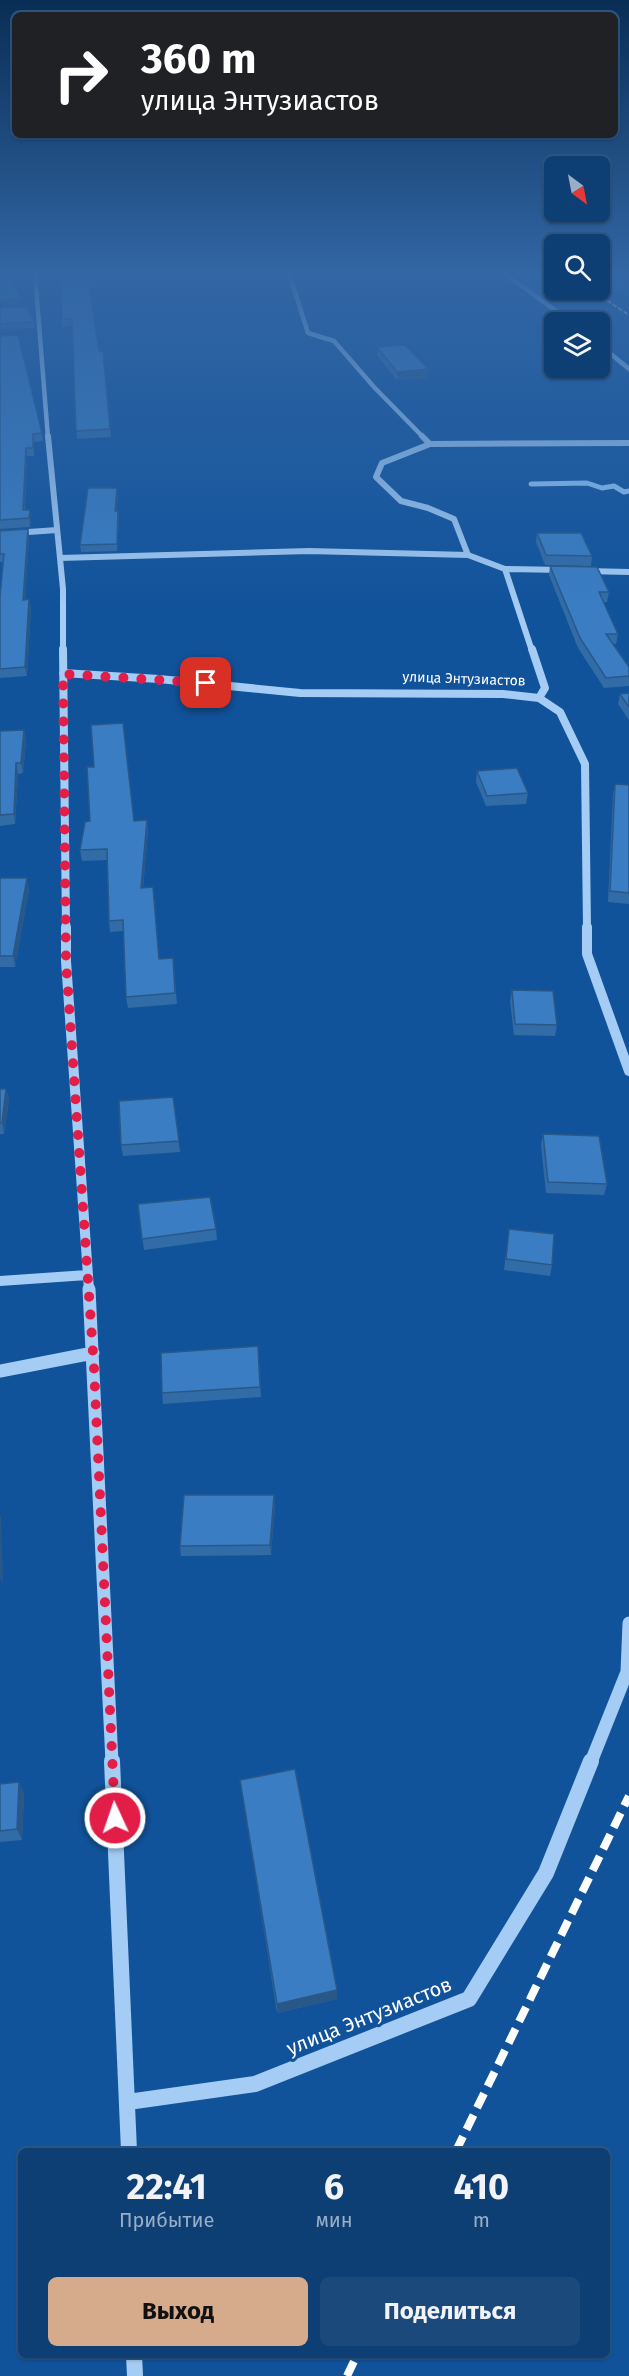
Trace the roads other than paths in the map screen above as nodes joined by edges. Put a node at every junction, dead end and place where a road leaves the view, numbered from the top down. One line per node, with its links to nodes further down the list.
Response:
1 (41, 384): 5 (street)
2 (371, 384): 4 (street)
3 (629, 443): 4 (street)
4 (430, 444): 7 (street)
5 (57, 530): 6 (street); 8 (street)
6 (0, 534)
7 (468, 555): 8 (street); 9 (street)
8 (60, 558): 11 (street)
9 (505, 569): 10 (street); 12 (street)
10 (629, 572)
11 (63, 674): 12 (street, улица Энтузиастов); 14 (street)
12 (539, 698): 13 (street, улица Энтузиастов)
13 (629, 1071)
14 (87, 1275): 15 (street); 16 (street)
15 (0, 1281)
16 (93, 1353): 17 (street); 19 (street)
17 (0, 1371)
18 (629, 1623): 19 (street, улица Энтузиастов)
19 (128, 2102): 20 (street)
20 (129, 2148)
21 (134, 2358): 22 (street)
22 (135, 2376)

